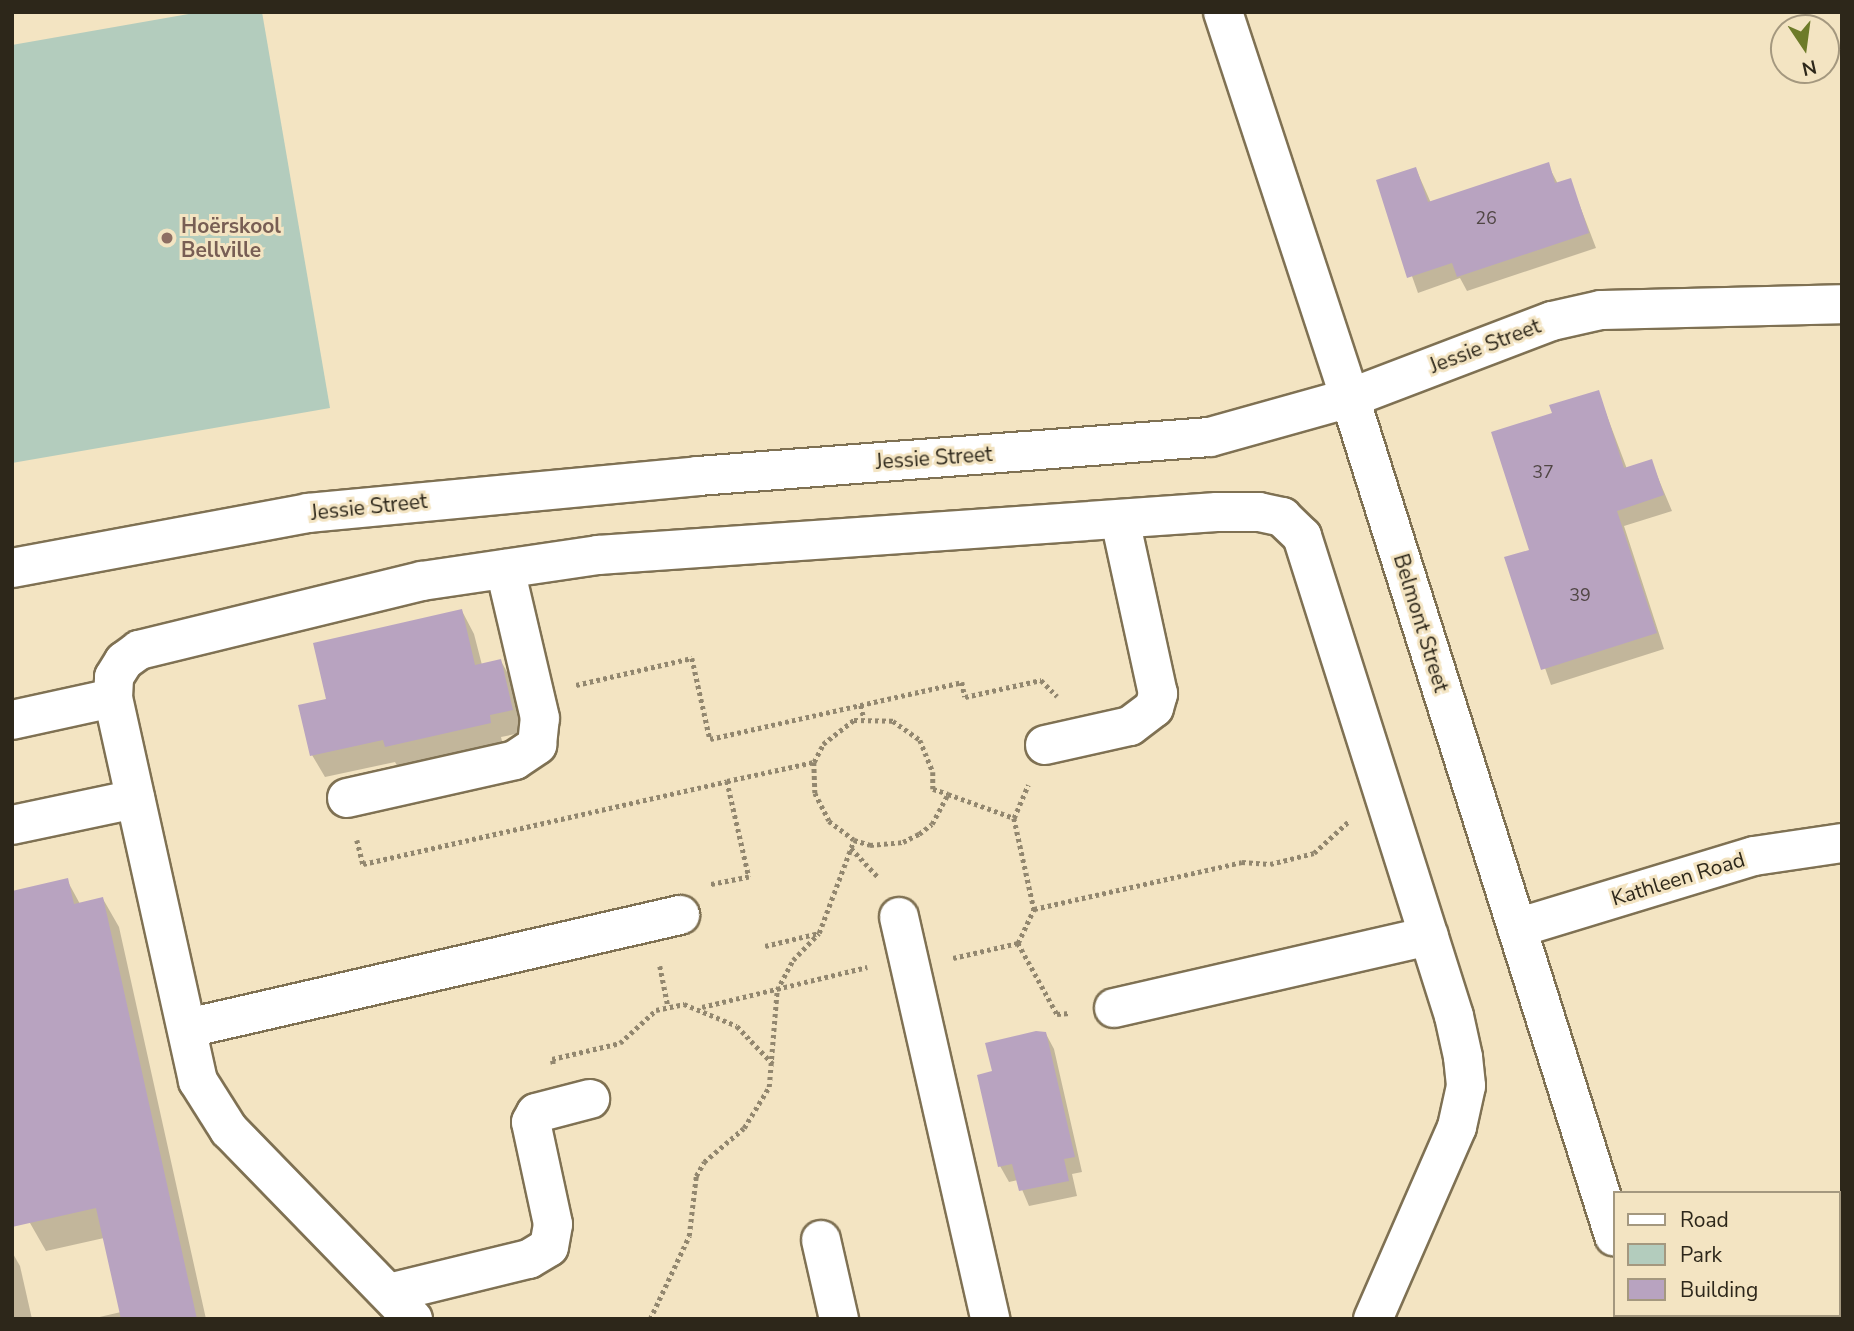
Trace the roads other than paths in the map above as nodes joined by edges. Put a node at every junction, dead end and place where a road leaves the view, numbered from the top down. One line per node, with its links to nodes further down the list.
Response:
1 (1223, 12): 3 (street, Belmont Street)
2 (1842, 304): 3 (street, Jessie Street)
3 (1350, 398): 5 (street, Jessie Street); 16 (street, Belmont Street)
4 (1119, 519): 6 (street); 9 (street); 17 (street)
5 (12, 568)
6 (505, 569): 7 (street); 10 (street)
7 (113, 698): 8 (street); 11 (street)
8 (12, 720)
9 (1045, 745)
10 (347, 798)
11 (135, 799): 12 (street); 19 (street)
12 (12, 825)
13 (1842, 843): 16 (street, Kathleen Road)
14 (680, 915): 19 (street)
15 (899, 917): 25 (street)
16 (1517, 928): 21 (street, Belmont Street)
17 (1429, 936): 18 (street); 26 (street)
18 (1114, 1008)
19 (188, 1028): 23 (street)
20 (576, 1103): 23 (street)
21 (1612, 1230)
22 (821, 1240): 24 (street)
23 (401, 1306)
24 (839, 1319)
25 (990, 1319)
26 (1373, 1319)

